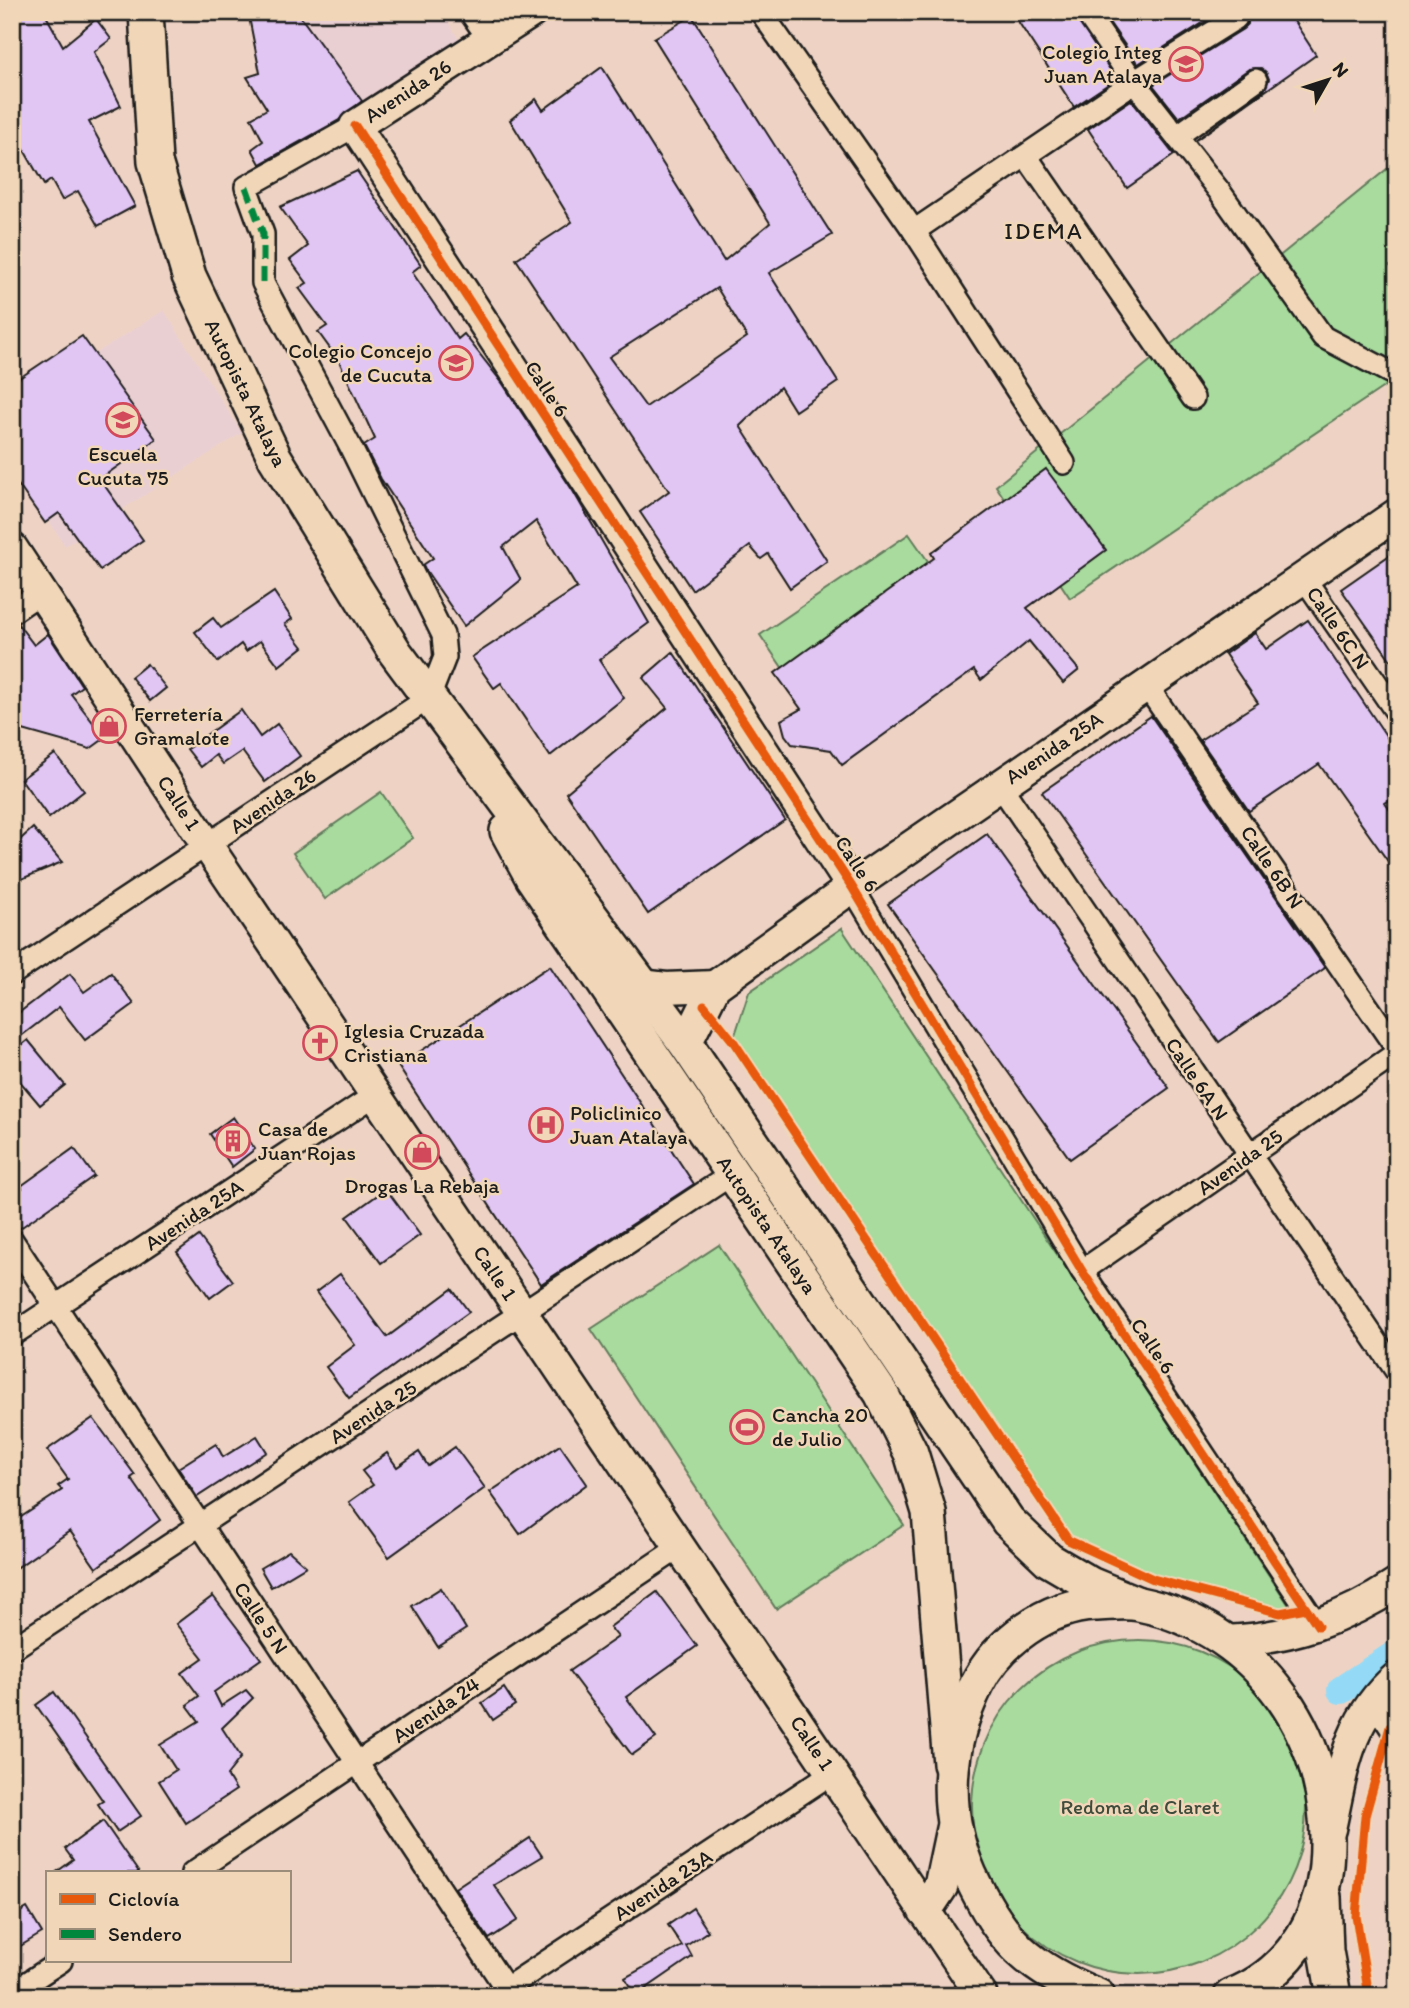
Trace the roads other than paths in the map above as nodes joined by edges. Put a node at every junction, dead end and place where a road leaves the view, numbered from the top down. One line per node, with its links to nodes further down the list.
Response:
1 (146, 12): 23 (main road, Autopista Atalaya)
2 (470, 12): 7 (street)
3 (532, 12): 7 (street, Avenida 26)
4 (761, 12): 13 (street)
5 (1086, 12): 9 (street)
6 (1236, 18): 9 (street)
7 (489, 39): 10 (street, Avenida 26)
8 (1256, 80): 11 (street)
9 (1134, 82): 11 (street); 12 (street)
10 (355, 127): 23 (street, Avenida 26); 28 (street, Calle 6)
11 (1177, 136): 14 (street)
12 (1026, 156): 13 (street); 15 (street)
13 (914, 231): 16 (street)
14 (1397, 376)
15 (1193, 398)
16 (1064, 463)
17 (1397, 513): 19 (street, Avenida 25A)
18 (12, 548): 20 (street, Calle 1)
19 (1304, 578): 22 (street, Avenida 25A); 24 (street, Calle 6C N)
20 (41, 592): 21 (street); 27 (street, Calle 1)
21 (12, 612)
22 (1146, 685): 26 (street, Avenida 25A); 33 (street, Calle 6B N)
23 (429, 698): 25 (main road, Autopista Atalaya); 27 (street, Avenida 26)
24 (1397, 713)
25 (454, 734): 30 (main road, Autopista Atalaya); 36 (main road, Autopista Atalaya)
26 (1000, 785): 28 (street, Avenida 25A); 35 (street, Calle 6A N)
27 (207, 845): 29 (street, Avenida 26); 34 (street, Calle 1)
28 (852, 887): 31 (street, Avenida 25A); 38 (street, Calle 6)
29 (12, 974)
30 (641, 985): 31 (street); 32 (main road, Autopista Atalaya)
31 (715, 986): 32 (street, Avenida 25A)
32 (686, 1044): 46 (main road, Autopista Atalaya)
33 (1397, 1051): 35 (street, Avenida 25)
34 (375, 1095): 39 (street, Avenida 25A); 40 (street, Calle 1)
35 (1248, 1156): 38 (street, Avenida 25); 42 (street, Calle 6A N)
36 (732, 1174): 40 (street, Avenida 25); 54 (main road, Autopista Atalaya)
37 (12, 1240): 39 (street, Calle 5 N)
38 (1083, 1271): 47 (street, Calle 6)
39 (56, 1306): 41 (street, Avenida 25A); 43 (street, Calle 5 N)
40 (523, 1314): 43 (street, Avenida 25); 44 (street, Calle 1)
41 (12, 1335)
42 (1397, 1372)
43 (201, 1526): 49 (street, Avenida 25); 53 (street, Calle 5 N)
44 (680, 1547): 53 (street, Avenida 24); 55 (street, Calle 1)
45 (1397, 1584): 47 (street)
46 (1136, 1603): 48 (main road); 54 (main road)
47 (1318, 1626): 48 (street)
48 (1226, 1641): 57 (main road)
49 (12, 1649)
50 (1397, 1677): 51 (street)
51 (1373, 1701): 52 (street); 57 (street)
52 (1397, 1737)
53 (357, 1763): 58 (street, Avenida 24); 64 (street, Calle 5 N)
54 (950, 1764): 56 (main road, Autopista Atalaya)
55 (832, 1773): 60 (street, Calle 1); 64 (street, Avenida 23A)
56 (954, 1826): 60 (main road); 62 (main road)
57 (1329, 1832): 59 (main road)
58 (195, 1871)
59 (1324, 1888): 67 (main road); 68 (main road)
60 (925, 1910): 65 (street, Calle 1)
61 (59, 1962): 63 (street)
62 (1049, 1989): 66 (main road)
63 (16, 1990)
64 (504, 1993)
65 (982, 1996)
66 (1098, 1996)
67 (1231, 1996)
68 (1334, 1996)

